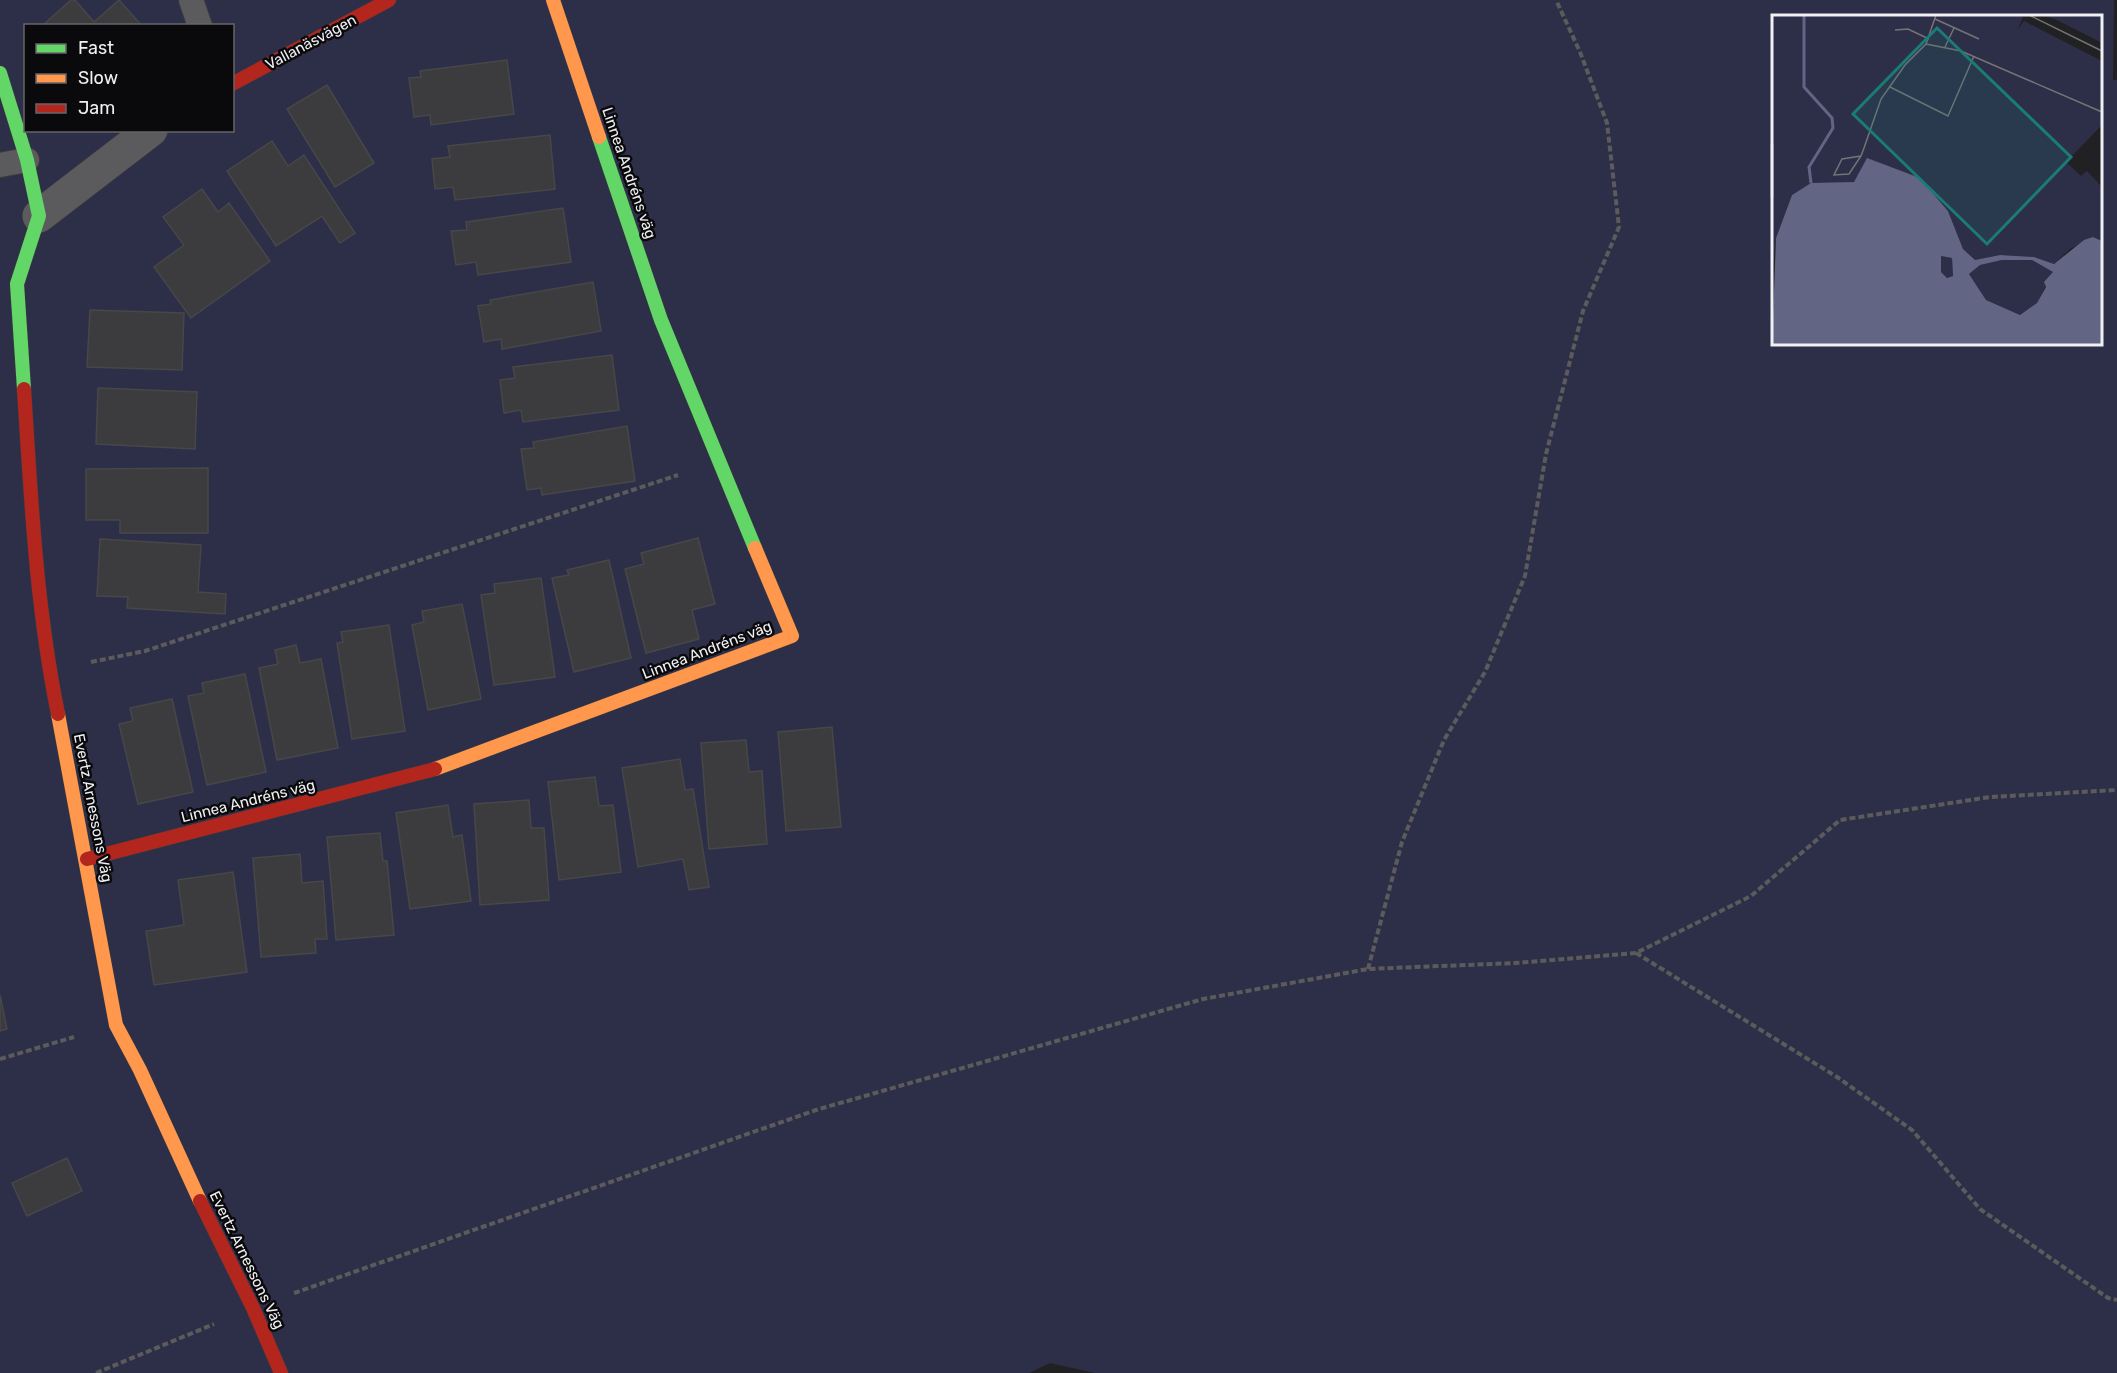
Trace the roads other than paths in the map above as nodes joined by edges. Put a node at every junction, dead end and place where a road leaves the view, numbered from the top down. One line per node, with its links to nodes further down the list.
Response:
1 (191, 0): 4 (lane)
2 (389, 0): 6 (street, Vallanäsvägen)
3 (553, 0): 11 (street, Linnea Andréns väg)
4 (199, 24)
5 (0, 73): 8 (street)
6 (234, 83)
7 (148, 132): 10 (street)
8 (27, 160): 9 (lane); 10 (street)
9 (0, 165)
10 (39, 216): 11 (street, Evertz Arnessons Väg)
11 (87, 859): 12 (street, Evertz Arnessons Väg)
12 (282, 1373)

